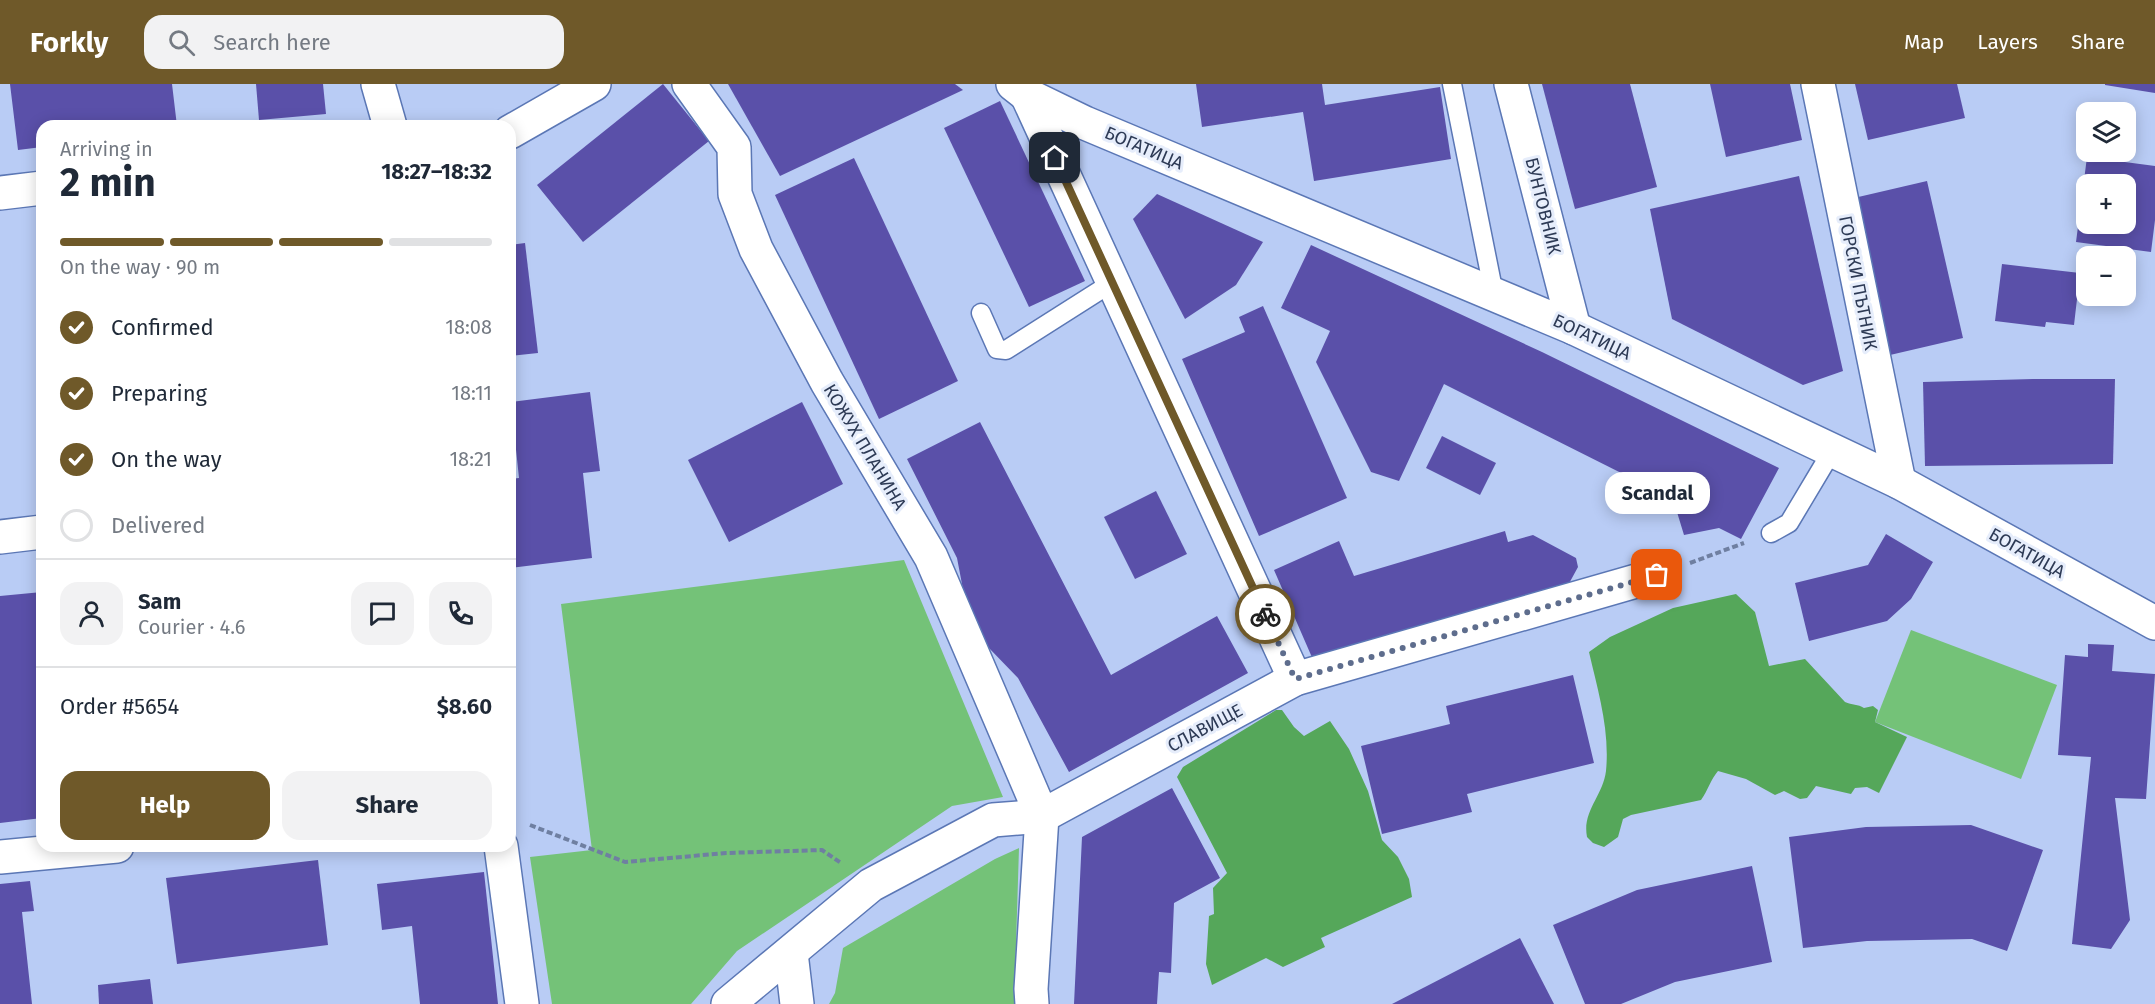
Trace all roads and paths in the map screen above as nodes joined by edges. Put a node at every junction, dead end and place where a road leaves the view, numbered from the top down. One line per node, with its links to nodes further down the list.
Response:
1 (378, 84): 8 (street)
2 (594, 84): 9 (street)
3 (689, 84): 25 (street, КОЖУХ ПЛАНИНА)
4 (1452, 84): 13 (lane)
5 (1511, 84): 15 (street, БУНТОВНИК)
6 (1818, 84): 17 (street, ГОРСКИ ПЪТНИК)
7 (1022, 88): 12 (street); 13 (street, БОГАТИЦА)
8 (388, 120)
9 (516, 129)
10 (36, 189): 11 (street)
11 (0, 193)
12 (1113, 282): 14 (lane); 24 (street)
13 (1494, 294): 15 (street, БОГАТИЦА)
14 (981, 313)
15 (1574, 328): 16 (street, БОГАТИЦА)
16 (1832, 451): 17 (street, БОГАТИЦА); 19 (lane)
17 (1899, 482): 23 (street, БОГАТИЦА)
18 (36, 533): 20 (street)
19 (1770, 533)
20 (0, 537)
21 (1747, 542): 22 (path)
22 (1657, 575): 24 (street, СЛАВИЩЕ)
23 (2155, 623)
24 (1295, 679): 25 (street, СЛАВИЩЕ)
25 (1042, 816): 30 (street, СЛАВИЩЕ); 35 (street)
26 (516, 835): 30 (path)
27 (53, 852): 29 (street)
28 (512, 852): 32 (street)
29 (0, 857)
30 (872, 885): 31 (street, СЛАВИЩЕ)
31 (790, 953): 33 (street, СЛАВИЩЕ); 34 (street)
32 (522, 1004)
33 (728, 1004)
34 (797, 1004)
35 (1032, 1004)

